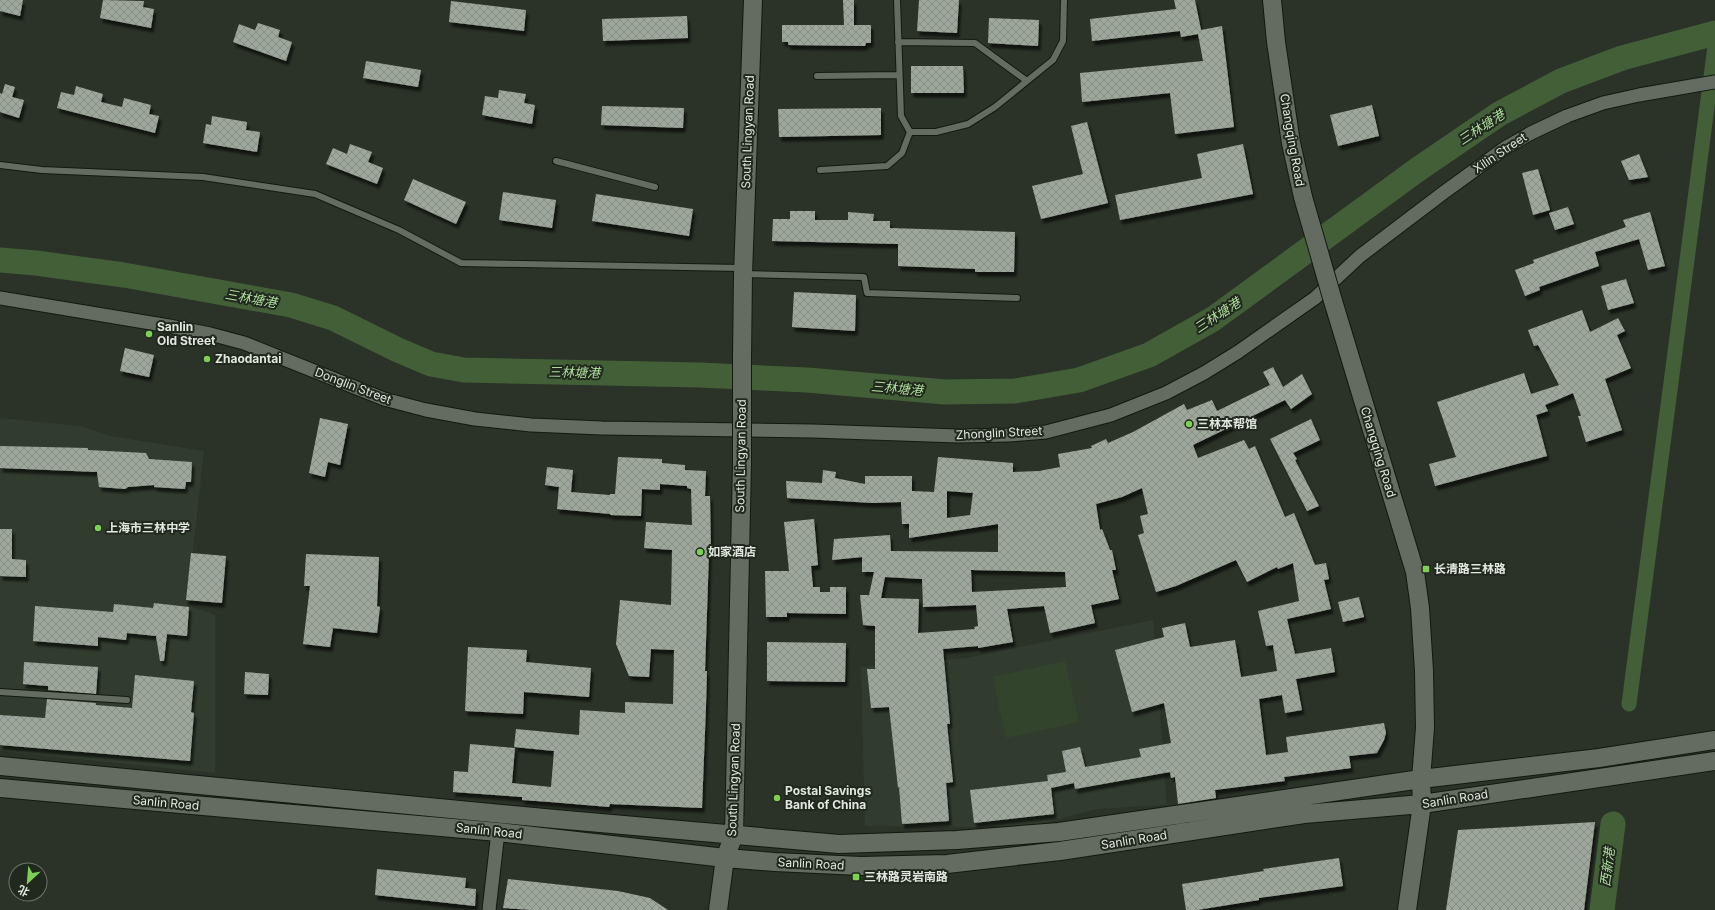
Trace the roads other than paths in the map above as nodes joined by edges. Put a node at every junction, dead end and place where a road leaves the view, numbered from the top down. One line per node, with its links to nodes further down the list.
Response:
1 (753, 0): 15 (main road, South Lingyan Road)
2 (897, 0): 5 (lane)
3 (1064, 0): 8 (lane)
4 (1272, 0): 18 (main road, Changqing Road, bridge)
5 (898, 42): 6 (lane); 8 (lane)
6 (899, 75): 7 (lane); 10 (lane)
7 (817, 76)
8 (1027, 81): 10 (lane)
9 (1715, 82): 18 (street, Xilin Street)
10 (910, 132): 13 (lane)
11 (556, 161): 14 (lane)
12 (0, 165): 15 (lane)
13 (820, 170)
14 (655, 187)
15 (743, 271): 17 (lane); 29 (main road, South Lingyan Road, bridge)
16 (0, 298): 19 (street, Donglin Street)
17 (1017, 298)
18 (1326, 298): 19 (street, Zhonglin Street); 25 (main road, Changqing Road)
19 (714, 430)
20 (0, 692): 21 (lane)
21 (126, 700)
22 (1715, 740): 25 (main road, Sanlin Road)
23 (1715, 761): 27 (main road, Sanlin Road)
24 (0, 766): 29 (main road, Sanlin Road)
25 (1421, 779): 27 (main road, Changqing Road); 29 (main road, Sanlin Road)
26 (0, 788): 28 (main road, Sanlin Road)
27 (1422, 804): 30 (main road, Sanlin Road); 33 (main road, Changqing Road)
28 (498, 832): 30 (main road, Sanlin Road); 31 (street)
29 (734, 835): 30 (main road, South Lingyan Road)
30 (725, 858): 32 (main road, South Lingyan Road)
31 (489, 910)
32 (718, 910)
33 (1407, 910)

